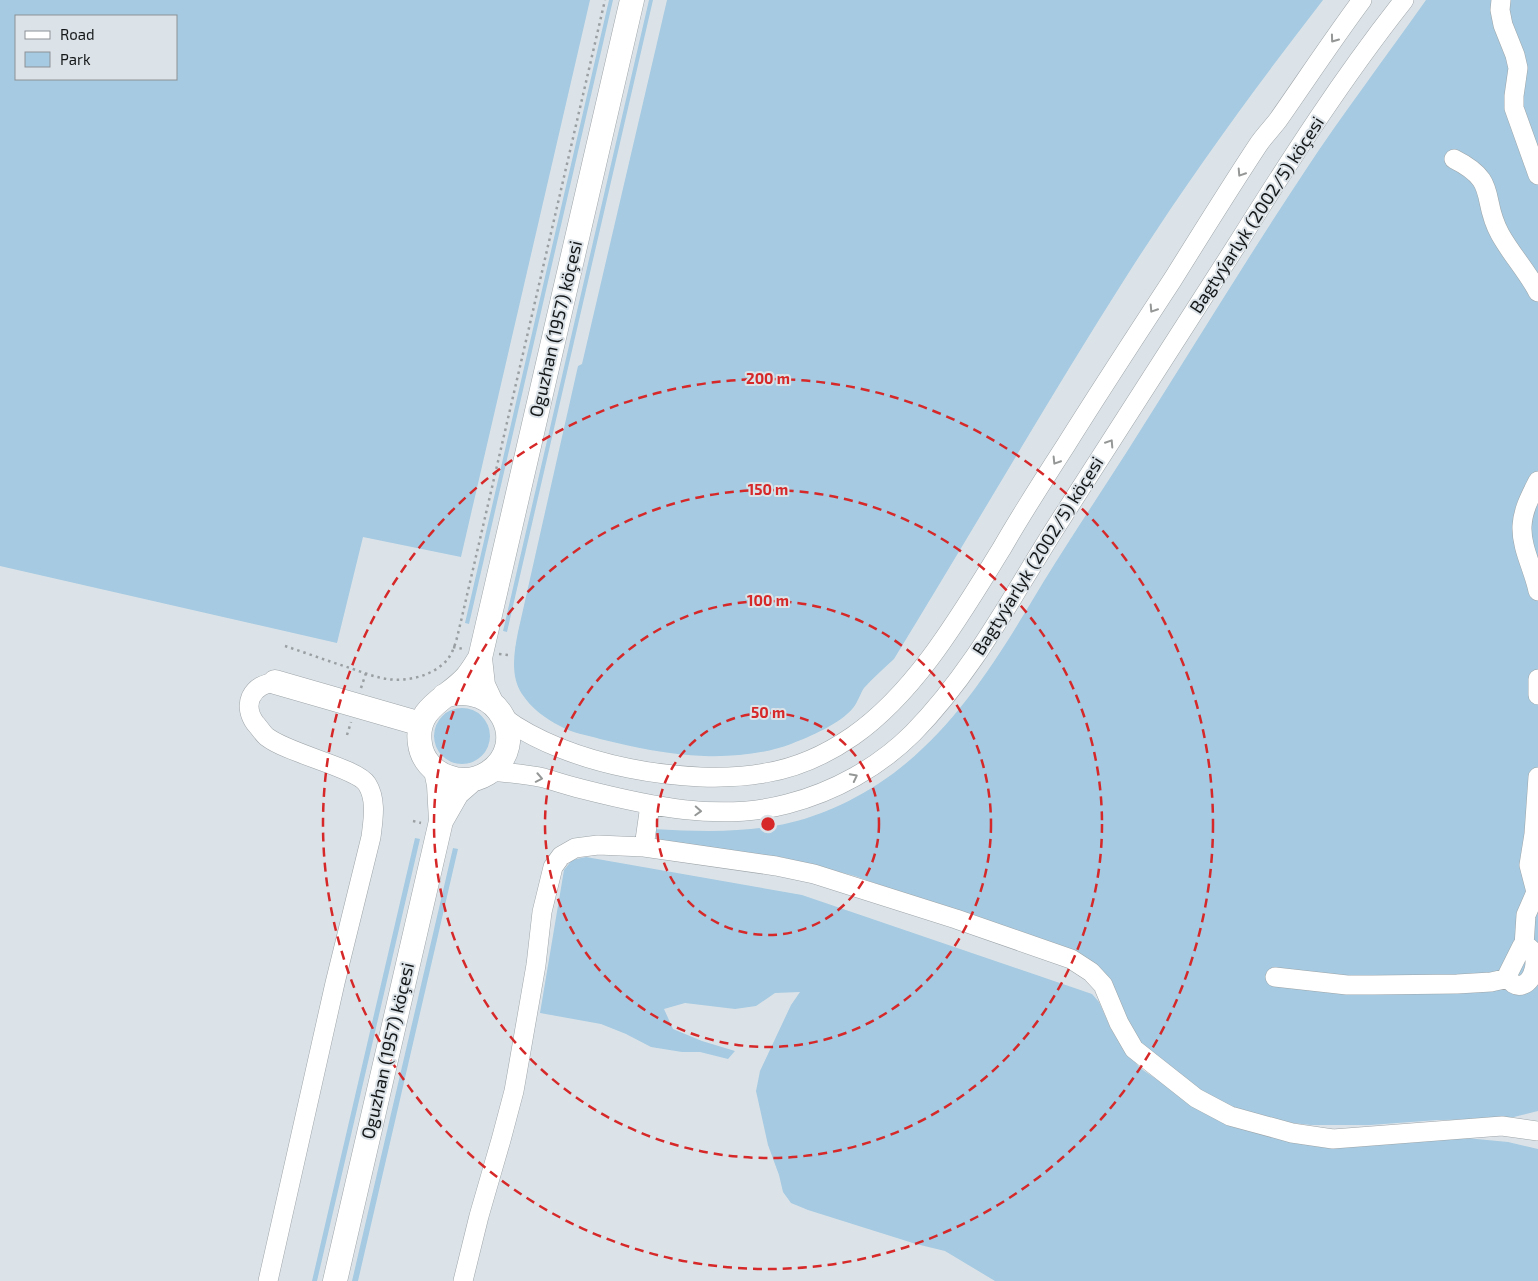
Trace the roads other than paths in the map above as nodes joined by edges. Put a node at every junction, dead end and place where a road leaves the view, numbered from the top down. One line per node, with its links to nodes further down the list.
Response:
1 (632, 0): 10 (main road, Oguzhan (1957) köçesi)
2 (1362, 0): 15 (street, Bagtyýarlyk (2002/5) köçesi, one-way to 15)
3 (1404, 0): 20 (street, Bagtyýarlyk (2002/5) köçesi, one-way to 3)
4 (1501, 0): 6 (street)
5 (1454, 159): 7 (street)
6 (1538, 174)
7 (1538, 292)
8 (1538, 481): 9 (street)
9 (1538, 591)
10 (480, 658): 14 (main road, Oguzhan (1957) köçesi); 15 (main road, Oguzhan (1957) köçesi)
11 (1538, 679): 13 (street)
12 (276, 682): 16 (main road); 29 (street)
13 (1538, 695)
14 (444, 696): 15 (main road); 16 (main road, Oguzhan (1957) köçesi)
15 (497, 709): 18 (main road, Oguzhan (1957) köçesi)
16 (421, 724): 17 (main road, Oguzhan (1957) köçesi)
17 (436, 771): 18 (main road); 21 (main road, Oguzhan (1957) köçesi)
18 (482, 775): 20 (street, Bagtyýarlyk (2002/5) köçesi, one-way to 20); 21 (main road, Oguzhan (1957) köçesi)
19 (1538, 777): 23 (street)
20 (650, 805): 22 (street)
21 (442, 821): 30 (main road, Oguzhan (1957) köçesi)
22 (644, 847): 28 (street); 31 (street)
23 (1537, 892): 24 (street)
24 (1524, 946): 26 (street); 27 (street)
25 (1275, 977): 26 (street)
26 (1508, 978): 27 (street)
27 (1536, 982)
28 (1538, 1131)
29 (268, 1281)
30 (335, 1281)
31 (463, 1281)

